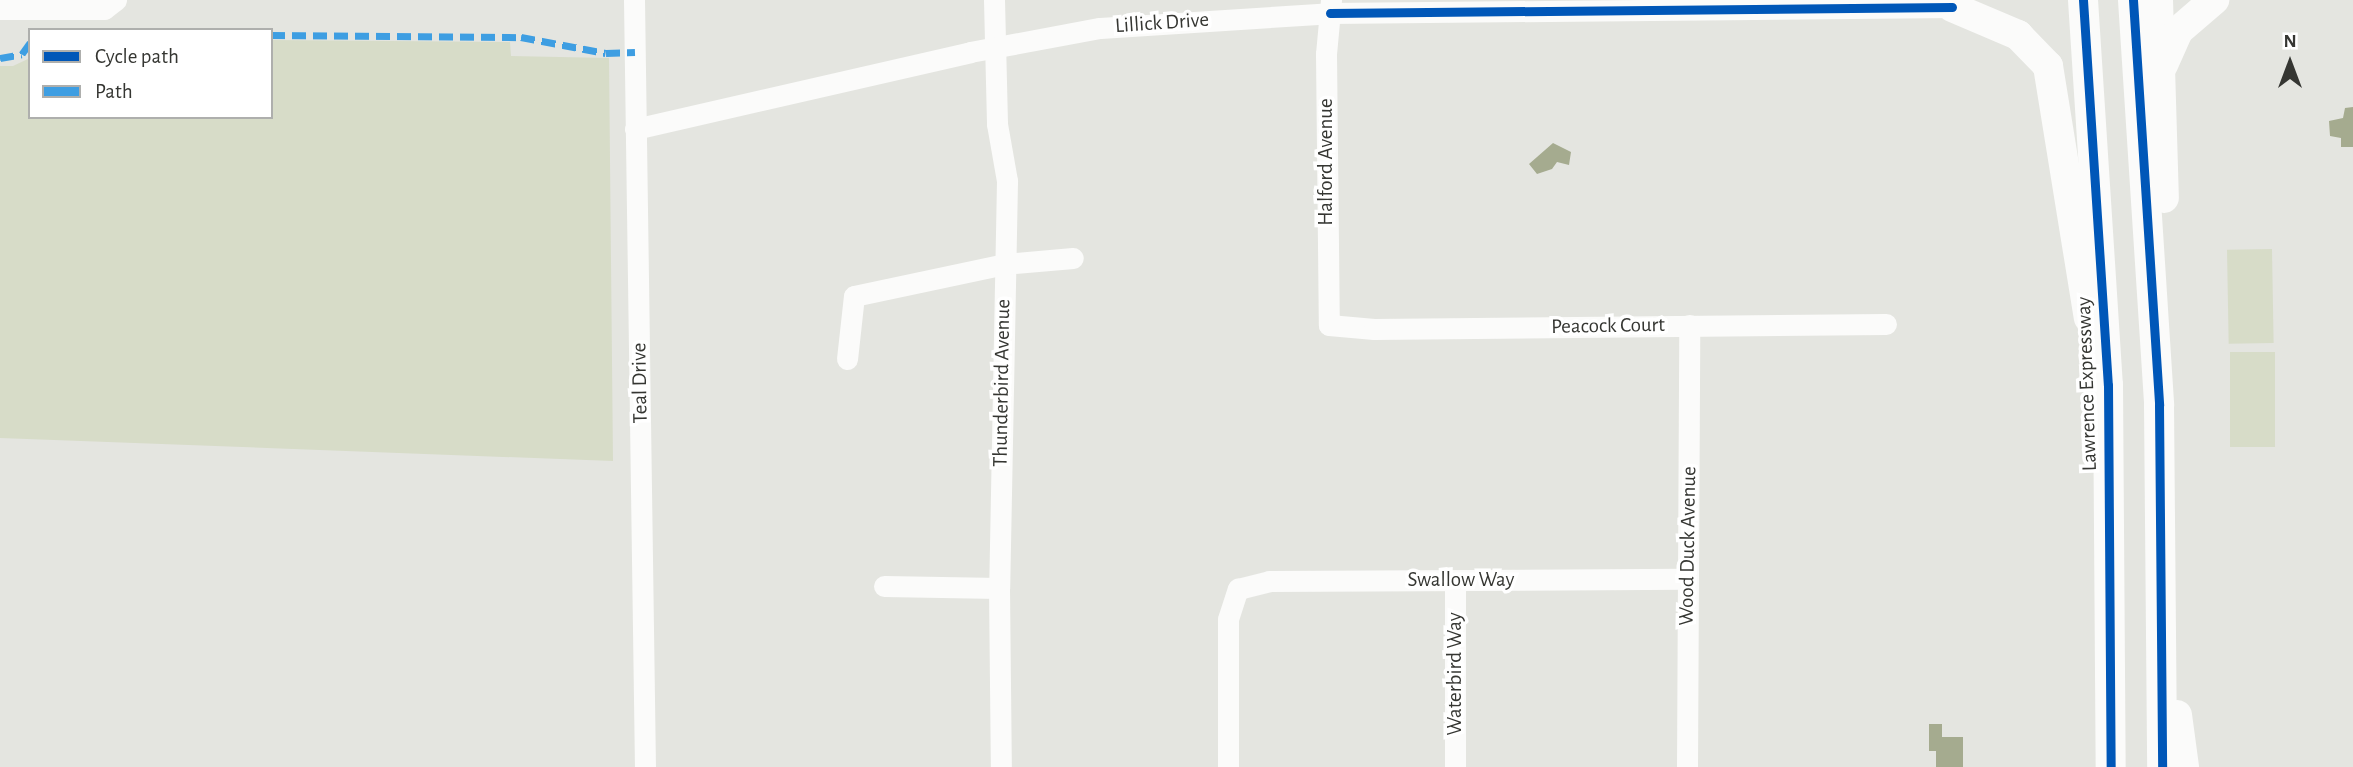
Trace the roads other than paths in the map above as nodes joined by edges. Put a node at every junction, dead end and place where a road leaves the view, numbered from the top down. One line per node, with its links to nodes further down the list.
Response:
1 (116, 0): 12 (street)
2 (635, 0): 16 (street, Teal Drive)
3 (994, 0): 14 (street, Thunderbird Avenue)
4 (2083, 0): 23 (highway, Lawrence Expressway)
5 (2133, 0): 24 (highway)
6 (2158, 0): 15 (highway)
7 (2214, 0): 15 (highway)
8 (1948, 4): 9 (street, Lillick Drive); 23 (highway)
9 (1758, 5): 11 (street, Lillick Drive)
10 (1330, 6): 11 (street, Lillick Drive); 13 (street, Lillick Drive); 19 (street, Halford Avenue)
11 (1506, 6)
12 (0, 9)
13 (1184, 10): 14 (street, Lillick Drive)
14 (994, 47): 16 (street, Lillick Drive); 18 (street, Thunderbird Avenue)
15 (2162, 69): 24 (highway)
16 (635, 129): 31 (street, Teal Drive)
17 (1073, 258): 18 (street)
18 (1004, 264): 22 (street); 29 (street, Thunderbird Avenue)
19 (1329, 324): 21 (street, Peacock Court)
20 (1886, 324): 21 (street, Peacock Court)
21 (1689, 325): 26 (street, Wood Duck Avenue)
22 (847, 359)
23 (2108, 385): 30 (highway, Lawrence Expressway)
24 (2159, 405): 25 (highway)
25 (2159, 572): 38 (highway); 39 (highway)
26 (1686, 579): 27 (street, Swallow Way); 35 (street, Wood Duck Avenue)
27 (1455, 581): 33 (street, Swallow Way); 34 (street, Waterbird Way)
28 (884, 586): 29 (street)
29 (999, 589): 32 (street, Thunderbird Avenue)
30 (2110, 660): 36 (highway); 37 (highway, Lawrence Expressway)
31 (645, 767)
32 (1001, 767)
33 (1228, 767)
34 (1455, 767)
35 (1687, 767)
36 (2096, 767)
37 (2111, 767)
38 (2162, 767)
39 (2184, 767)

